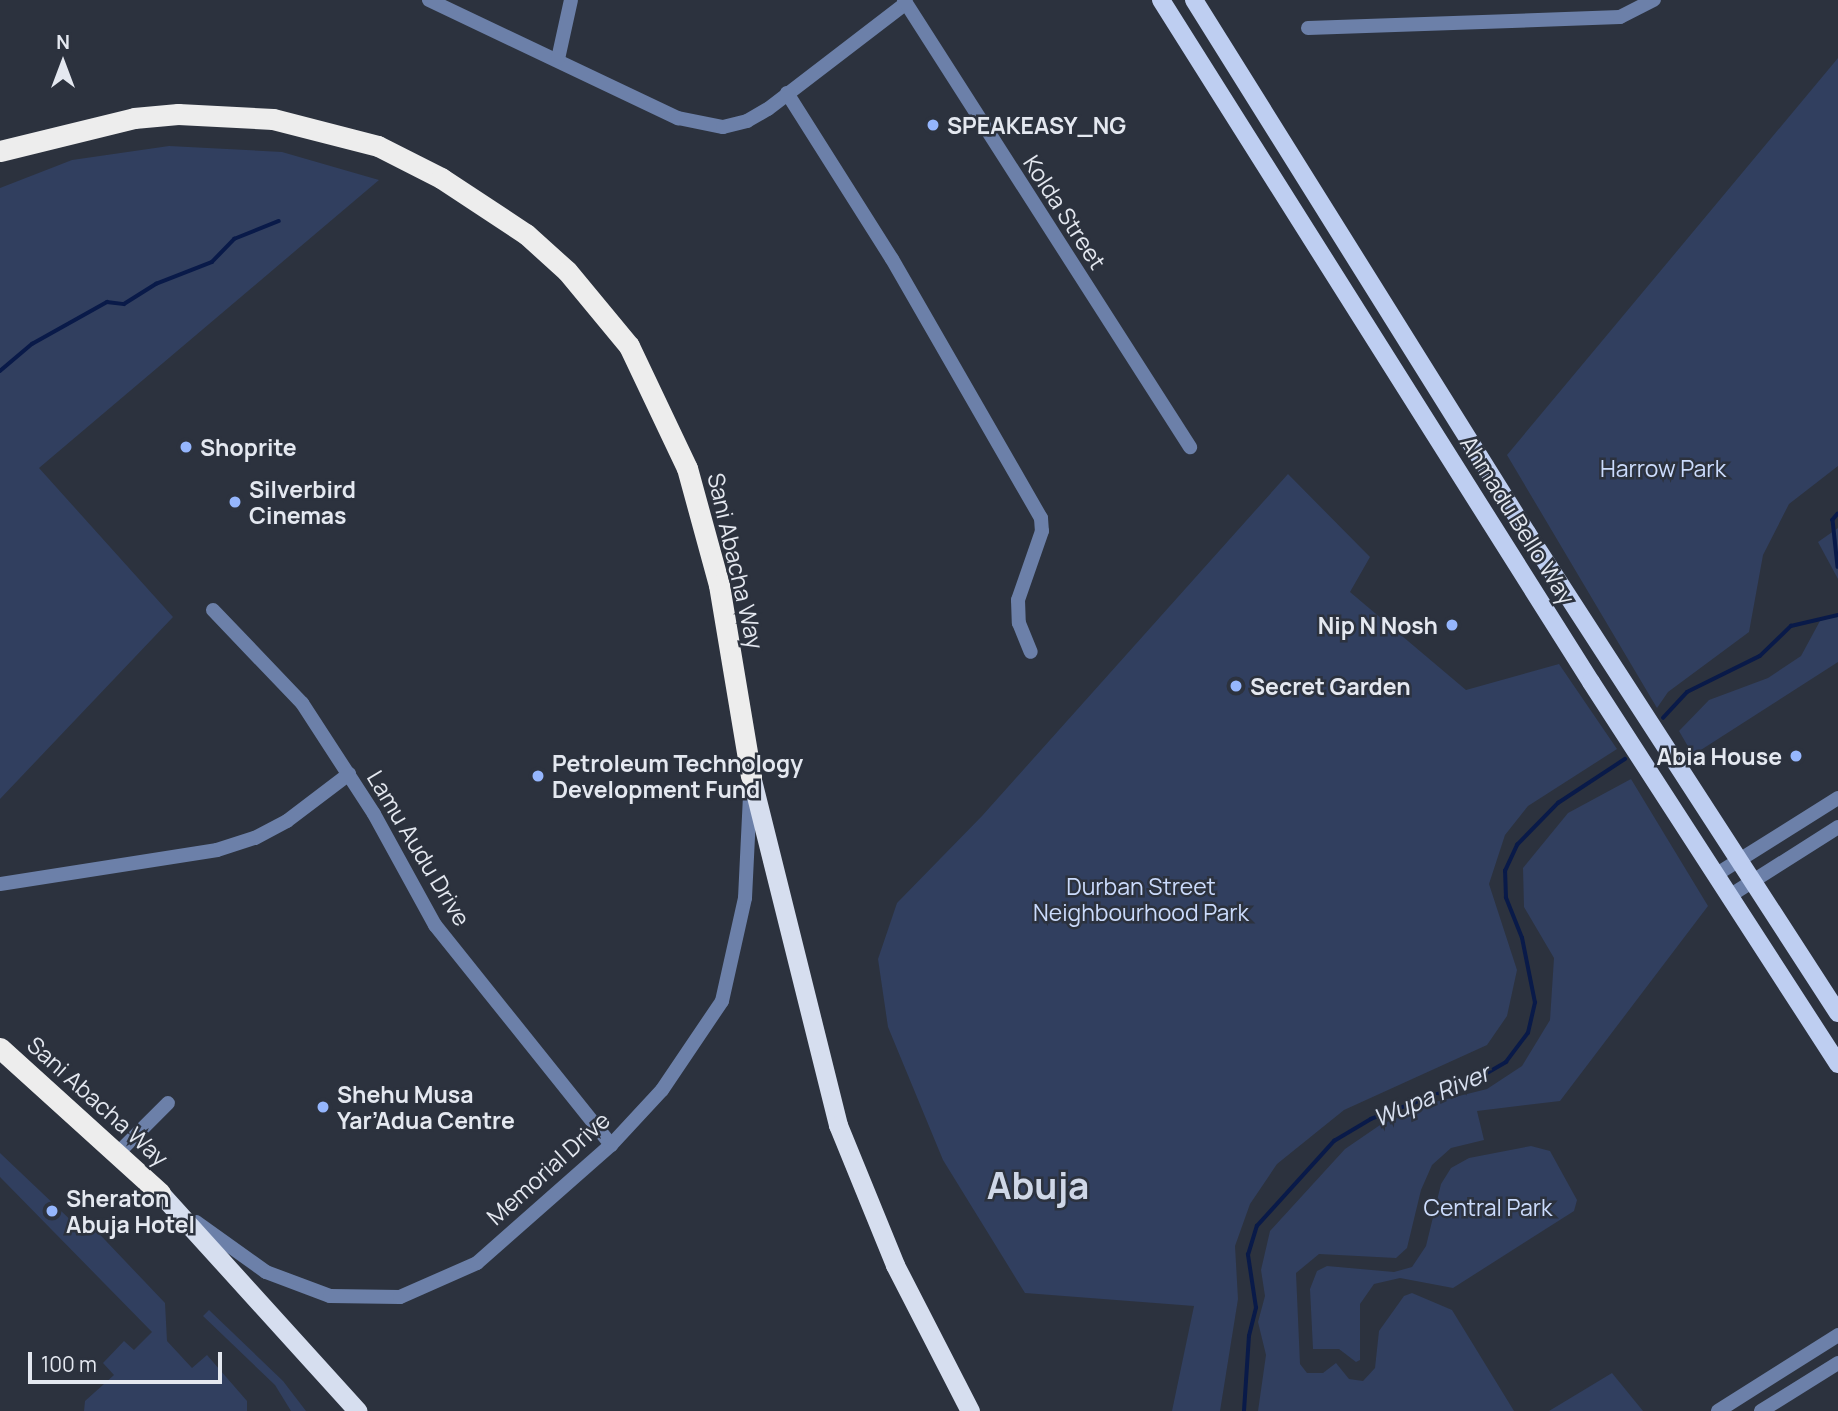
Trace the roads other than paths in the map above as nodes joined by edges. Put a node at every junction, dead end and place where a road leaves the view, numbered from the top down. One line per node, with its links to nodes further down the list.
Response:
1 (429, 0): 8 (street)
2 (571, 0): 8 (street)
3 (1161, 0): 19 (main road, Ahmadu Bello Way)
4 (1194, 0): 18 (main road, Ahmadu Bello Way)
5 (1654, 0): 7 (street)
6 (905, 1): 9 (street); 11 (street, Kolda Street)
7 (1308, 28)
8 (558, 59): 9 (street)
9 (787, 93): 13 (street)
10 (0, 151): 15 (highway, Sani Abacha Way)
11 (1190, 447)
12 (213, 610): 14 (street, Lamu Audu Drive)
13 (1031, 652)
14 (349, 774): 21 (street); 27 (street, Lamu Audu Drive)
15 (751, 776): 27 (street, Memorial Drive); 33 (highway, Sani Abacha Way)
16 (1838, 798): 18 (street)
17 (1838, 827): 20 (street)
18 (1740, 860): 19 (street); 20 (main road, Ahmadu Bello Way)
19 (1717, 874): 22 (main road, Ahmadu Bello Way)
20 (1754, 881): 22 (street); 23 (main road, Ahmadu Bello Way)
21 (0, 884)
22 (1731, 895): 25 (main road, Ahmadu Bello Way)
23 (1838, 1013)
24 (0, 1048): 28 (highway, Sani Abacha Way)
25 (1838, 1064)
26 (168, 1103): 28 (street)
27 (611, 1145): 29 (street, Memorial Drive)
28 (117, 1154): 29 (highway, Sani Abacha Way)
29 (160, 1193): 32 (highway)
30 (1838, 1335): 34 (street)
31 (1838, 1363): 35 (street)
32 (358, 1411)
33 (971, 1411)
34 (1718, 1411)
35 (1761, 1411)

